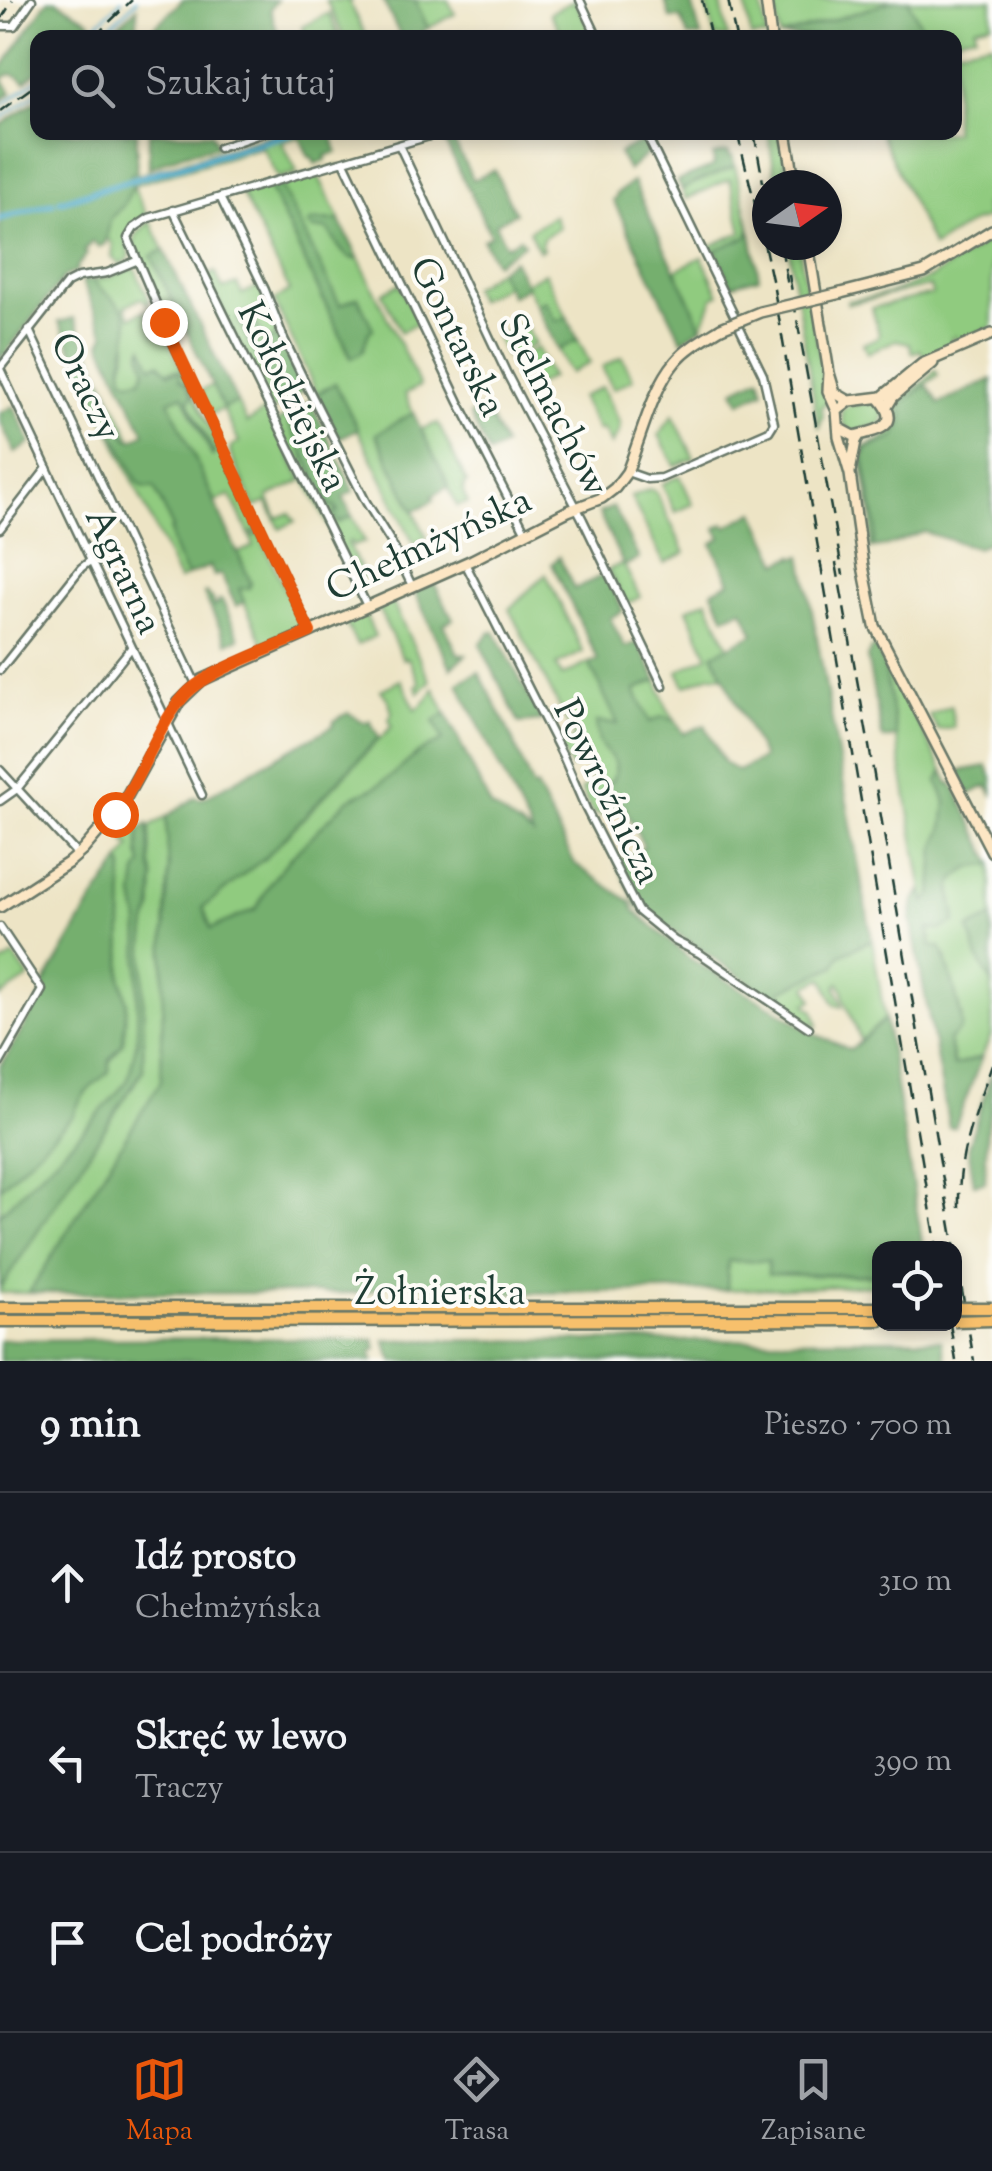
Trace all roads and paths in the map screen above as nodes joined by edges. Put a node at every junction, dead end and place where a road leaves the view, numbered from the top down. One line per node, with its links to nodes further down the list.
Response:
1 (32, 0): 4 (street)
2 (580, 0): 5 (street)
3 (766, 0): 6 (street)
4 (0, 26)
5 (594, 30)
6 (771, 30)
7 (242, 140): 12 (street)
8 (418, 140): 11 (street)
9 (649, 140): 32 (street)
10 (787, 140): 14 (street)
11 (399, 146): 13 (street); 34 (street, Stelmachów)
12 (219, 148)
13 (344, 161): 15 (street); 36 (street, Gontarska)
14 (792, 170)
15 (220, 197): 16 (street); 39 (street)
16 (173, 210): 19 (street); 40 (street, Kołodziejska)
17 (992, 230): 32 (street, Chełmżyńska, bridge)
18 (810, 260): 24 (street)
19 (136, 261): 20 (street); 41 (street)
20 (29, 330): 23 (street); 44 (street, Oraczy)
21 (992, 334): 22 (street)
22 (939, 358): 25 (street); 27 (street)
23 (0, 368): 31 (street, Agrarna)
24 (829, 373): 26 (street); 28 (street)
25 (879, 398): 26 (street); 27 (street)
26 (850, 401): 28 (street)
27 (887, 407): 30 (street)
28 (837, 411): 29 (street)
29 (838, 428): 30 (street); 33 (street)
30 (859, 436): 33 (street)
31 (47, 468): 35 (street); 37 (street, Agrarna)
32 (627, 472): 34 (street, Chełmżyńska)
33 (850, 474): 51 (street)
34 (575, 508): 36 (street, Chełmżyńska); 45 (street, Stelmachów)
35 (0, 528)
36 (526, 533): 38 (street, Chełmżyńska)
37 (90, 561): 42 (street, Agrarna); 43 (street)
38 (465, 563): 39 (street, Chełmżyńska); 55 (street, Powroźnicza)
39 (412, 586): 40 (street, Chełmżyńska)
40 (367, 606): 41 (street, Chełmżyńska)
41 (310, 632): 44 (street, Chełmżyńska)
42 (131, 648): 46 (street, Agrarna); 48 (street)
43 (0, 670)
44 (196, 684): 46 (street, Chełmżyńska)
45 (663, 686)
46 (168, 722): 49 (street, Agrarna); 52 (street, Chełmżyńska)
47 (0, 770): 48 (street)
48 (17, 789): 50 (street); 52 (street)
49 (202, 795)
50 (0, 801)
51 (992, 852)
52 (78, 855): 53 (street, Chełmżyńska)
53 (0, 907)
54 (0, 927): 56 (street)
55 (809, 1028)
56 (0, 1063)
57 (0, 1308): 58 (main road, Żołnierska)
58 (872, 1308)
59 (962, 1308): 60 (main road, bridge)
60 (992, 1308)
61 (872, 1320): 64 (main road, Żołnierska)
62 (962, 1320): 63 (main road, bridge)
63 (992, 1320)
64 (0, 1322)

